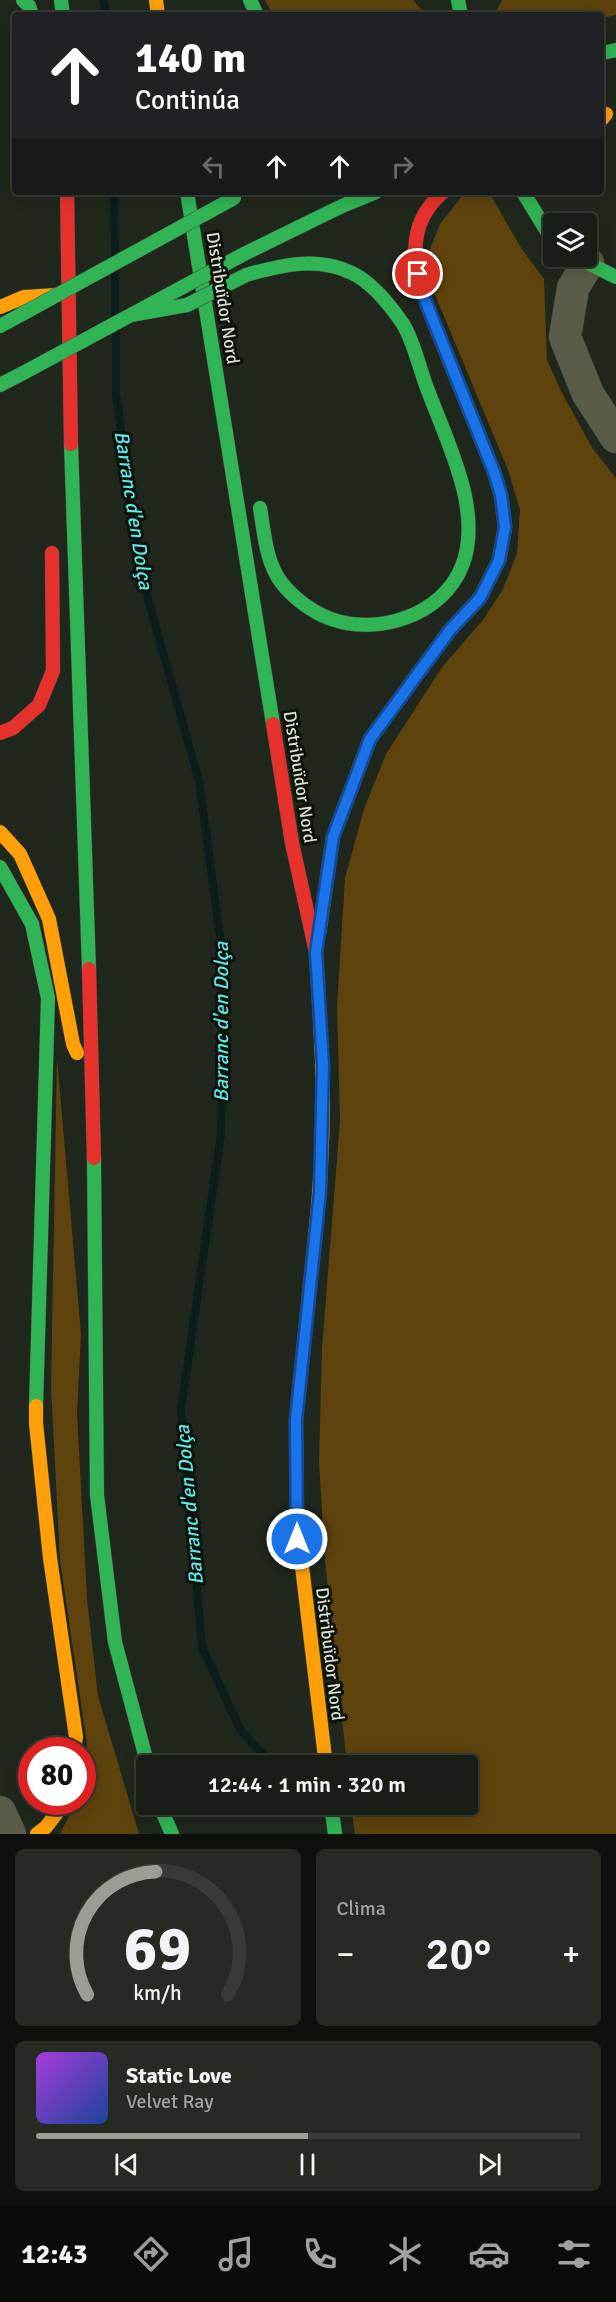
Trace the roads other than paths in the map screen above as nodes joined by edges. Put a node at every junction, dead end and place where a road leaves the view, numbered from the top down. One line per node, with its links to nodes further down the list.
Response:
1 (67, 195): 19 (main road)
2 (187, 195): 13 (main road, Distribuïdor Nord)
3 (239, 195): 11 (main road, bridge)
4 (370, 195): 14 (main road, bridge)
5 (440, 195): 26 (main road)
6 (525, 195): 7 (main road)
7 (543, 225)
8 (580, 267): 18 (street)
9 (597, 267): 10 (main road)
10 (616, 277)
11 (56, 295): 12 (main road); 15 (main road, bridge)
12 (0, 307)
13 (207, 313): 16 (main road); 26 (main road, Distribuïdor Nord)
14 (131, 315): 17 (main road, bridge); 20 (main road, bridge)
15 (0, 326)
16 (226, 341)
17 (0, 385)
18 (616, 437)
19 (72, 488): 21 (main road); 27 (main road)
20 (257, 489)
21 (60, 522)
22 (52, 544): 23 (main road)
23 (0, 733)
24 (0, 832): 27 (main road)
25 (0, 867): 28 (main road)
26 (316, 952): 30 (main road, Distribuïdor Nord)
27 (93, 1094): 29 (main road)
28 (76, 1737)
29 (145, 1755)
30 (325, 1755)
31 (0, 1812): 35 (street)
32 (55, 1815): 36 (main road)
33 (164, 1815): 37 (main road)
34 (332, 1815): 38 (main road)
35 (10, 1834)
36 (37, 1834)
37 (172, 1834)
38 (335, 1834)

